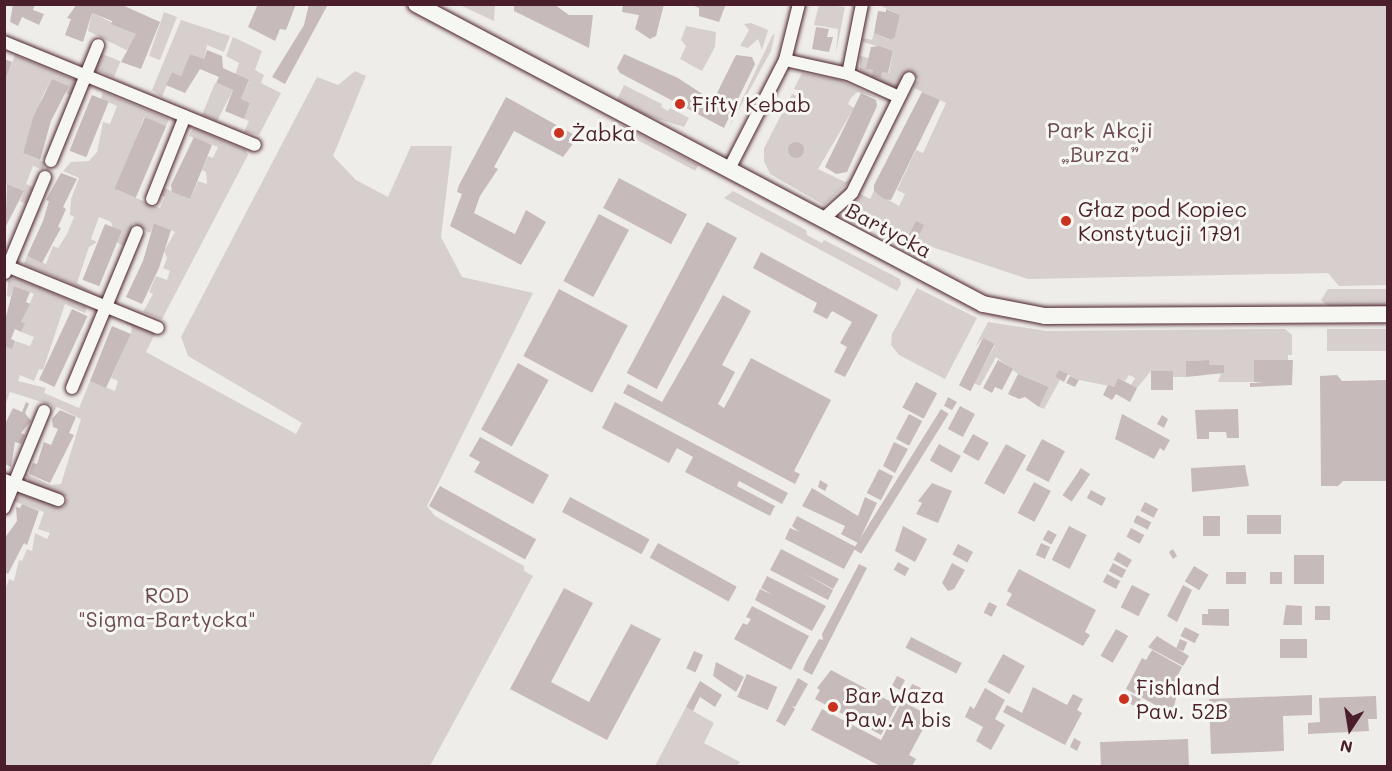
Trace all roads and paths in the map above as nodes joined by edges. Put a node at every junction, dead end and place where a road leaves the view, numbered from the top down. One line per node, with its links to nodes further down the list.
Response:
1 (416, 4): 14 (street, Bartycka)
2 (799, 4): 6 (street)
3 (862, 4): 7 (street)
4 (4, 42): 8 (street)
5 (98, 45): 8 (street)
6 (786, 60): 7 (street); 14 (street)
7 (848, 74): 10 (street)
8 (86, 75): 11 (street); 13 (street)
9 (909, 78): 10 (street)
10 (899, 97): 17 (street)
11 (185, 116): 12 (street); 16 (street)
12 (255, 145)
13 (51, 160)
14 (729, 169): 17 (street, Bartycka)
15 (45, 177): 19 (street)
16 (152, 199)
17 (822, 220): 21 (street, Bartycka)
18 (137, 232): 20 (street)
19 (5, 268): 20 (street)
20 (106, 306): 22 (street); 23 (street)
21 (1388, 314)
22 (158, 328)
23 (72, 388)
24 (44, 411): 25 (street)
25 (10, 482): 26 (street); 27 (street)
26 (58, 500)
27 (4, 508)

